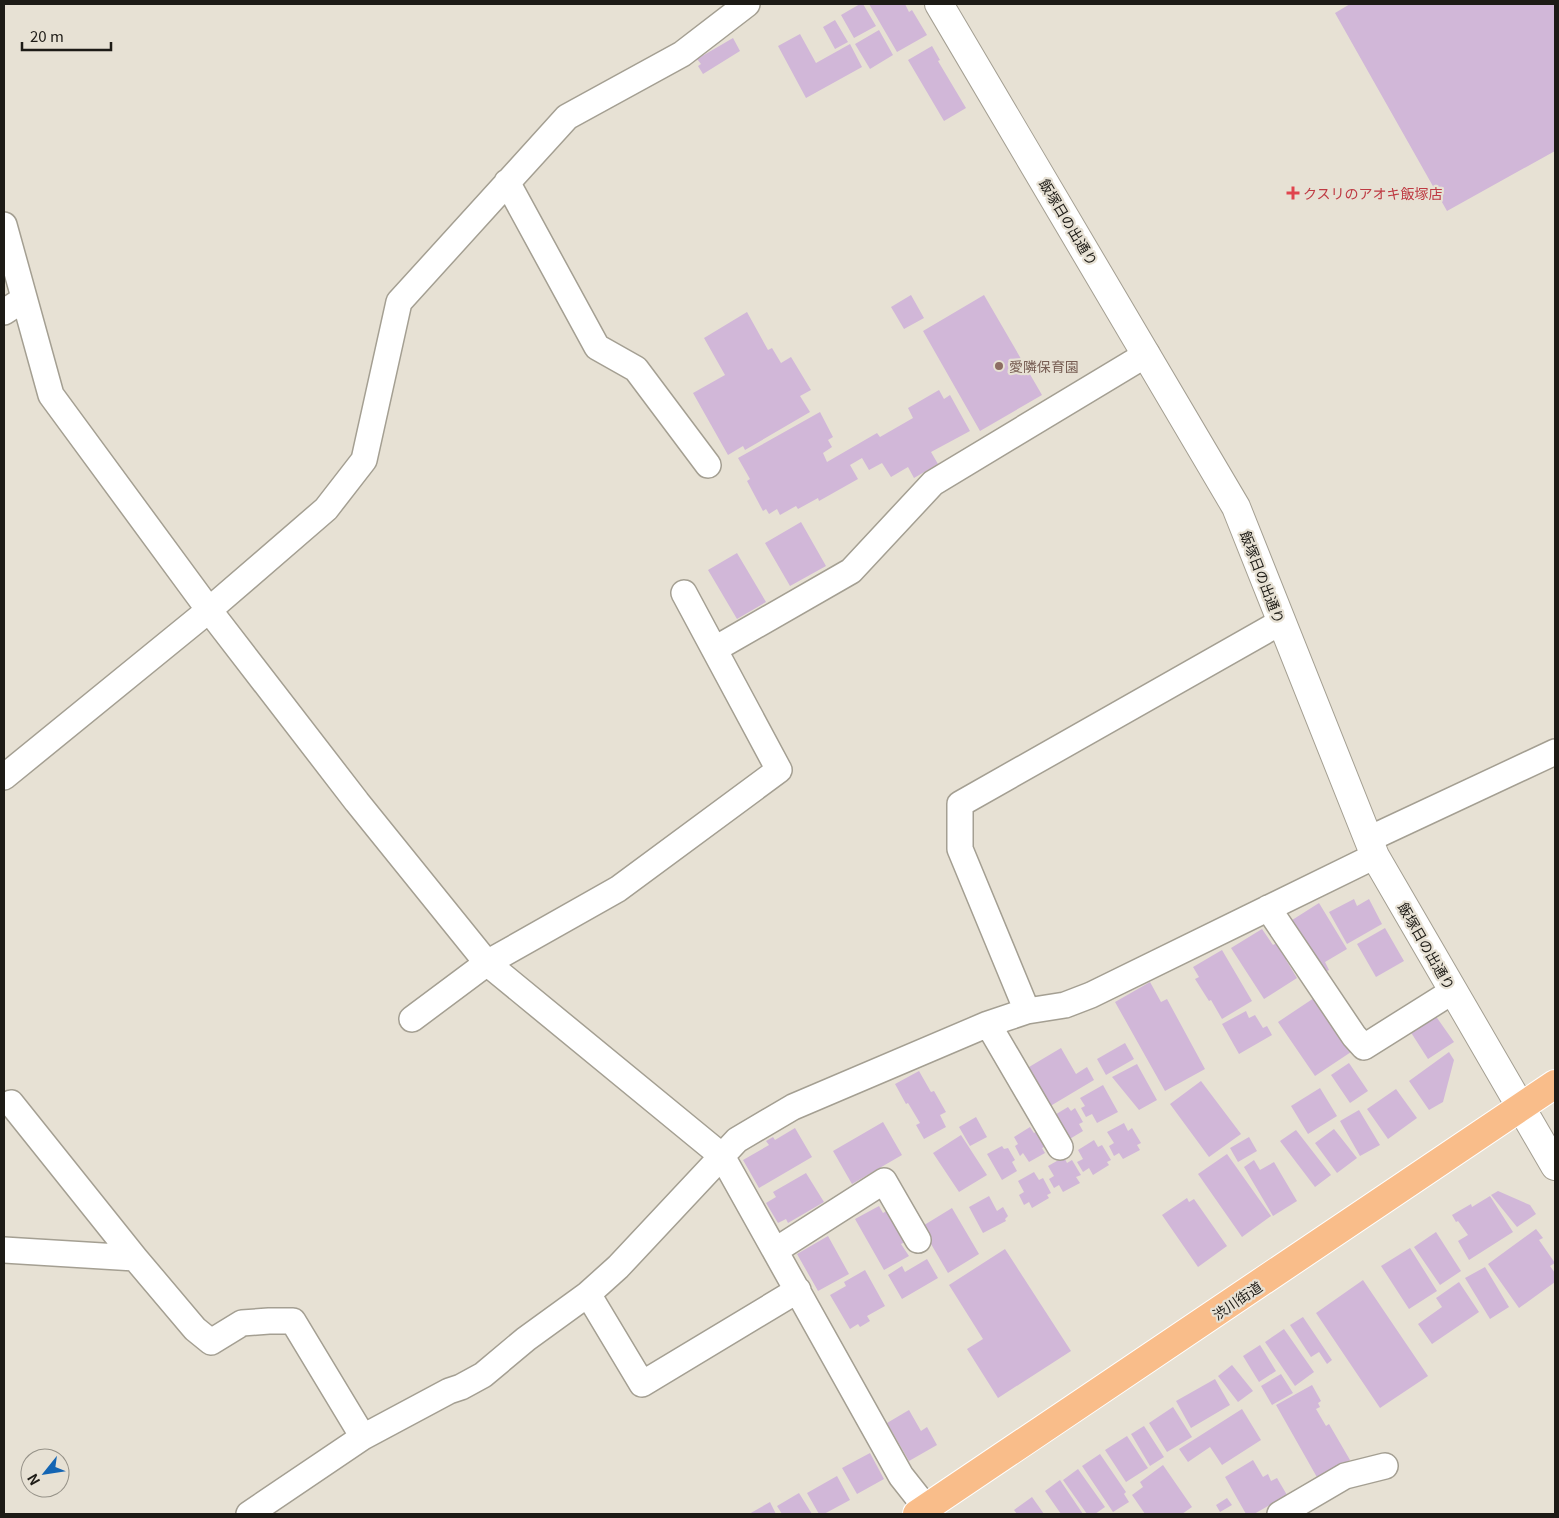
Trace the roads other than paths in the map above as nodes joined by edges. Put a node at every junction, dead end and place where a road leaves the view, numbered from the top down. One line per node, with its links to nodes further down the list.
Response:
1 (747, 4): 3 (street)
2 (940, 4): 6 (street, 飯塚日の出通り)
3 (507, 182): 7 (street); 9 (street)
4 (4, 225): 5 (street)
5 (14, 305): 9 (street)
6 (1147, 354): 10 (street, 飯塚日の出通り); 11 (street)
7 (708, 465)
8 (684, 593): 11 (street)
9 (208, 610): 13 (street); 16 (street)
10 (1281, 622): 14 (street, 飯塚日の出通り); 18 (street)
11 (715, 649): 16 (street)
12 (1555, 752): 14 (street)
13 (4, 776)
14 (1372, 848): 15 (street); 17 (street, 飯塚日の出通り)
15 (1268, 908): 17 (street); 18 (street)
16 (487, 963): 19 (street); 25 (street)
17 (1453, 991): 23 (street, 飯塚日の出通り)
18 (1027, 1011): 20 (street)
19 (412, 1019)
20 (988, 1024): 24 (street); 25 (street)
21 (1555, 1084): 23 (main road, 渋川街道)
22 (11, 1104): 30 (street)
23 (1522, 1108): 26 (street, 飯塚日の出通り); 35 (main road, 渋川街道)
24 (1060, 1147)
25 (722, 1156): 29 (street); 32 (street)
26 (1555, 1166)
27 (918, 1240): 29 (street)
28 (4, 1250): 30 (street)
29 (776, 1250): 31 (street)
30 (135, 1258): 33 (street)
31 (798, 1290): 32 (street); 35 (street)
32 (588, 1294): 33 (street)
33 (363, 1437): 36 (street)
34 (1384, 1466): 37 (street)
35 (925, 1512)
36 (249, 1514)
37 (1280, 1514)

